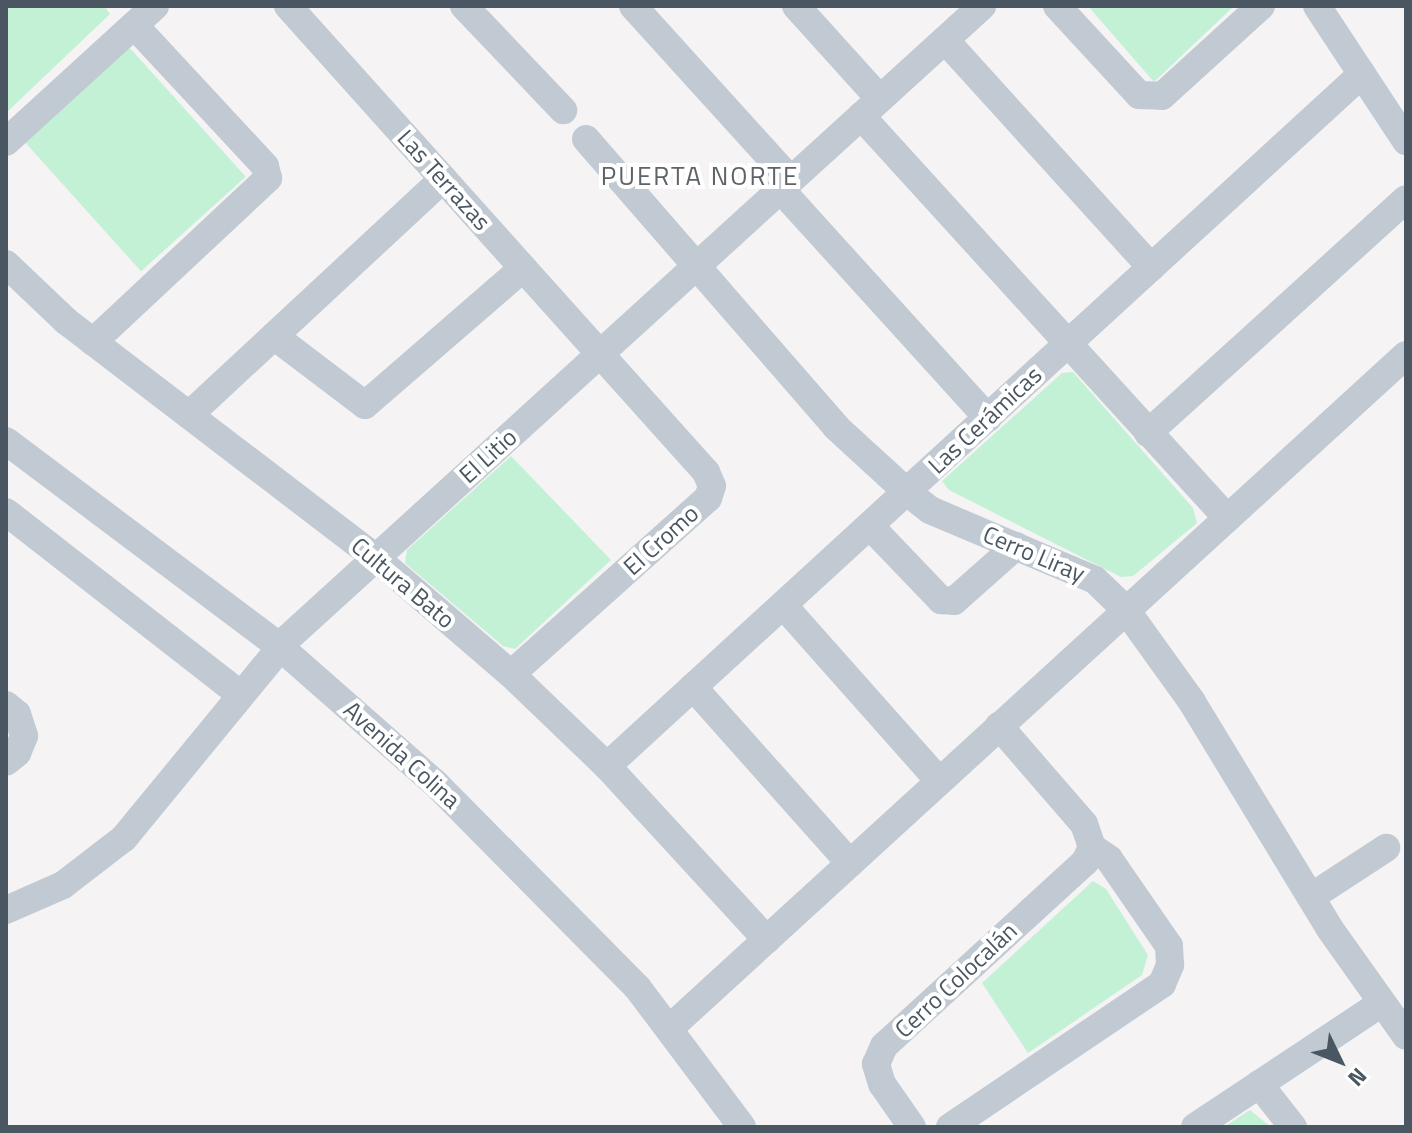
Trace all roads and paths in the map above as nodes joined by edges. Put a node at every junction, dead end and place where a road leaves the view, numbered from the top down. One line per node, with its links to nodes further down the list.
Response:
1 (288, 6): 17 (street, Las Terrazas)
2 (464, 6): 13 (street)
3 (633, 6): 18 (street)
4 (796, 6): 12 (street)
5 (1057, 6): 6 (street)
6 (1261, 6)
7 (1317, 6): 11 (street)
8 (969, 10): 10 (street, El Litio)
9 (144, 16): 16 (street); 25 (street)
10 (945, 40): 12 (street, El Litio); 22 (street)
11 (1362, 74): 15 (street); 22 (street, Las Cerámicas)
12 (870, 108): 18 (street, El Litio); 26 (street)
13 (563, 110)
14 (586, 139): 20 (street, Cerro Liray)
15 (1406, 141)
16 (6, 142)
17 (443, 179): 23 (street, Las Terrazas); 24 (street)
18 (786, 185): 20 (street, El Litio); 30 (street)
19 (1406, 199): 31 (street)
20 (699, 263): 27 (street, El Litio); 33 (street, Cerro Liray)
21 (6, 264): 25 (street, Cultura Bato)
22 (1151, 267): 26 (street, Las Cerámicas)
23 (523, 268): 24 (street); 27 (street, Las Terrazas)
24 (274, 336): 29 (street)
25 (93, 342): 29 (street, Cultura Bato)
26 (1066, 345): 30 (street, Las Cerámicas); 31 (street)
27 (600, 354): 38 (street, El Litio); 42 (street, El Cromo)
28 (1406, 355): 35 (street)
29 (189, 415): 38 (street, Cultura Bato)
30 (988, 418): 33 (street, Las Cerámicas)
31 (1148, 433): 35 (street)
32 (6, 441): 41 (street, Avenida Colina)
33 (907, 492): 36 (street, Las Cerámicas); 37 (street, Cerro Liray)
34 (6, 512): 44 (street)
35 (1227, 518): 40 (street)
36 (870, 526): 37 (street); 39 (street, Las Cerámicas)
37 (1016, 546): 40 (street, Cerro Liray)
38 (376, 558): 41 (street, El Litio); 42 (street, Cultura Bato)
39 (783, 605): 43 (street, Las Cerámicas); 49 (street)
40 (1126, 610): 46 (street); 53 (street, Cerro Liray)
41 (280, 647): 44 (street, El Litio); 57 (street, Avenida Colina)
42 (511, 674): 48 (street, Cultura Bato)
43 (693, 687): 48 (street, Las Cerámicas); 52 (street)
44 (240, 694): 54 (street, El Litio)
45 (6, 705): 47 (street)
46 (999, 726): 49 (street); 50 (street)
47 (6, 762)
48 (607, 766): 55 (street, Cultura Bato)
49 (939, 781): 52 (street)
50 (1092, 847): 61 (street, Cerro Colocalán); 62 (street)
51 (1386, 848): 53 (street)
52 (850, 863): 55 (street)
53 (1311, 897): 56 (street, Cerro Liray)
54 (8, 903)
55 (767, 940): 57 (street)
56 (1380, 1004): 58 (street, Cerro Liray); 59 (street)
57 (671, 1027): 60 (street, Avenida Colina)
58 (1406, 1036)
59 (1259, 1084): 63 (street); 64 (street)
60 (742, 1127)
61 (912, 1127)
62 (950, 1127)
63 (1195, 1127)
64 (1293, 1127)

